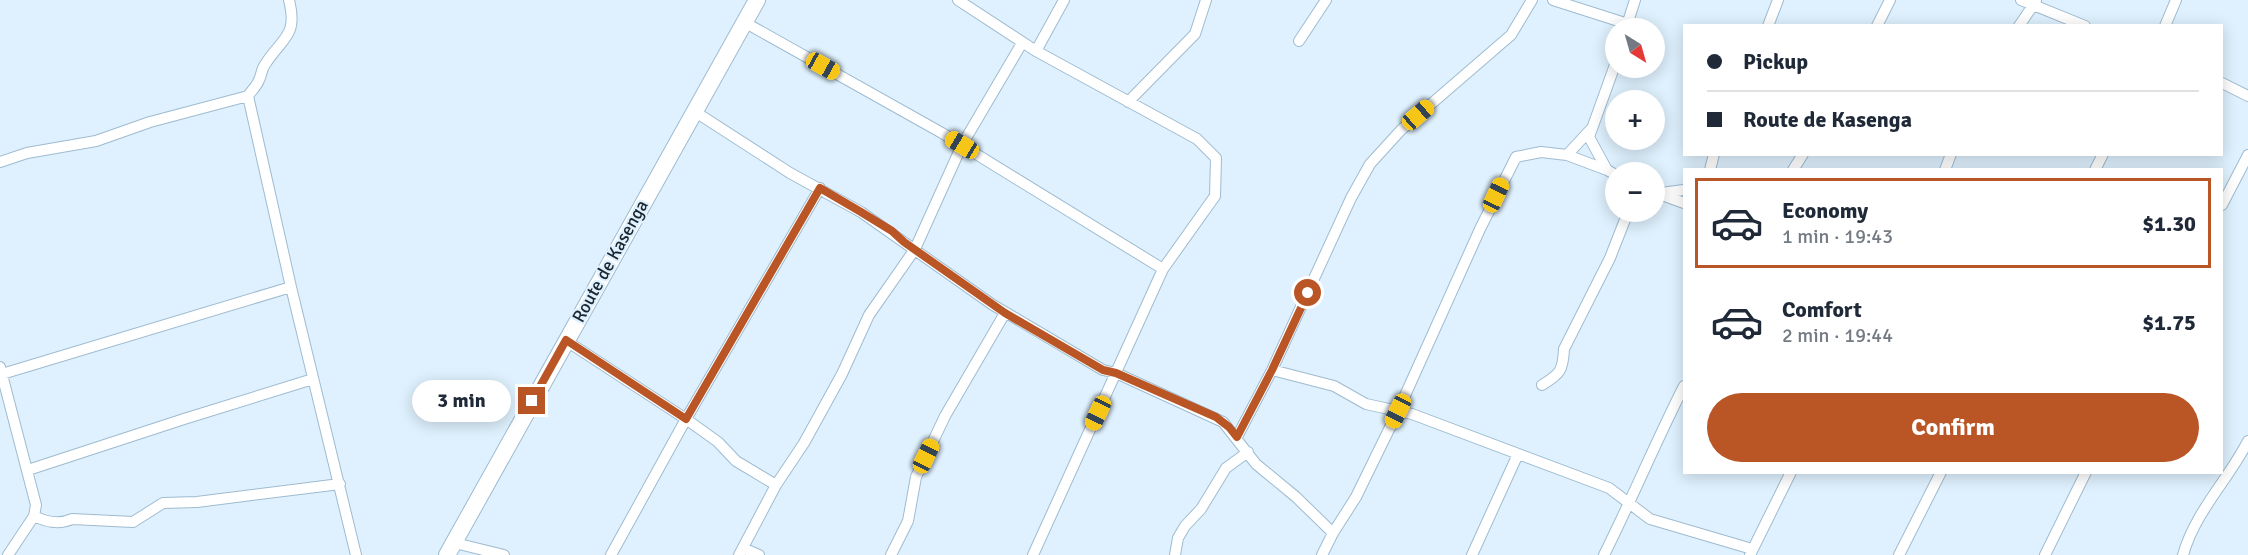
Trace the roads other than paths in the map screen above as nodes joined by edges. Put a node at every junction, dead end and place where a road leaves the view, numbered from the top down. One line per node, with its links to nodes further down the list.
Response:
1 (289, 0): 28 (street)
2 (757, 0): 17 (highway, Route de Kasenga)
3 (958, 0): 24 (street)
4 (1064, 0): 25 (street)
5 (1206, 0): 30 (street)
6 (1326, 0): 23 (street)
7 (1532, 0): 52 (street)
8 (1553, 0): 15 (street)
9 (1635, 0): 16 (street)
10 (1778, 0): 18 (street)
11 (1890, 0): 19 (street)
12 (2020, 0): 14 (street)
13 (2176, 0): 22 (street)
14 (2035, 3): 20 (street); 21 (street)
15 (1605, 18)
16 (1629, 18)
17 (744, 22): 31 (highway, Route de Kasenga); 33 (street)
18 (1769, 24)
19 (1878, 24)
20 (2020, 24)
21 (2081, 24)
22 (2166, 24)
23 (1299, 41)
24 (1022, 43): 25 (street); 33 (street)
25 (1036, 51): 30 (street)
26 (1610, 78): 32 (street)
27 (2223, 84): 29 (street)
28 (248, 96): 36 (street); 48 (street)
29 (2248, 96)
30 (1128, 102): 47 (street)
31 (694, 111): 39 (street); 50 (highway, Route de Kasenga)
32 (1592, 128): 35 (street); 37 (street)
33 (962, 145): 46 (street); 47 (street)
34 (2248, 154): 44 (street)
35 (1567, 155): 38 (street); 58 (street)
36 (0, 162)
37 (1605, 162)
38 (1605, 170)
39 (820, 188): 46 (street); 59 (street)
40 (1683, 190): 41 (street)
41 (1665, 192)
42 (1665, 196): 43 (street)
43 (1683, 203)
44 (2223, 203)
45 (1624, 222): 55 (street)
46 (915, 249): 49 (street); 69 (street)
47 (1163, 269): 53 (street)
48 (291, 287): 51 (street); 54 (street)
49 (1005, 313): 53 (street); 81 (street)
50 (566, 340): 59 (street); 73 (highway, Route de Kasenga)
51 (1, 370): 57 (street)
52 (1272, 370): 58 (street); 60 (street)
53 (1116, 373): 60 (street); 82 (street)
54 (313, 380): 64 (street); 68 (street)
55 (1542, 385)
56 (1683, 388): 70 (street)
57 (3, 391): 64 (street)
58 (1398, 411): 63 (street); 72 (street)
59 (686, 419): 69 (street); 79 (street)
60 (1237, 437): 62 (street)
61 (2248, 441): 89 (street)
62 (1248, 452): 72 (street); 83 (street)
63 (1518, 454): 70 (street); 85 (street)
64 (28, 470): 71 (street)
65 (1790, 474): 75 (street)
66 (1940, 474): 87 (street)
67 (2085, 474): 88 (street)
68 (340, 484): 71 (street); 77 (street)
69 (776, 485): 74 (street)
70 (1630, 504): 75 (street); 86 (street)
71 (34, 516): 76 (street)
72 (1333, 533): 84 (street)
73 (451, 549): 78 (street)
74 (741, 551): 80 (street)
75 (1751, 552)
76 (8, 555)
77 (356, 555)
78 (504, 555)
79 (611, 555)
80 (759, 555)
81 (891, 555)
82 (1032, 555)
83 (1175, 555)
84 (1322, 555)
85 (1473, 555)
86 (1604, 555)
87 (1899, 555)
88 (2045, 555)
89 (2183, 555)

